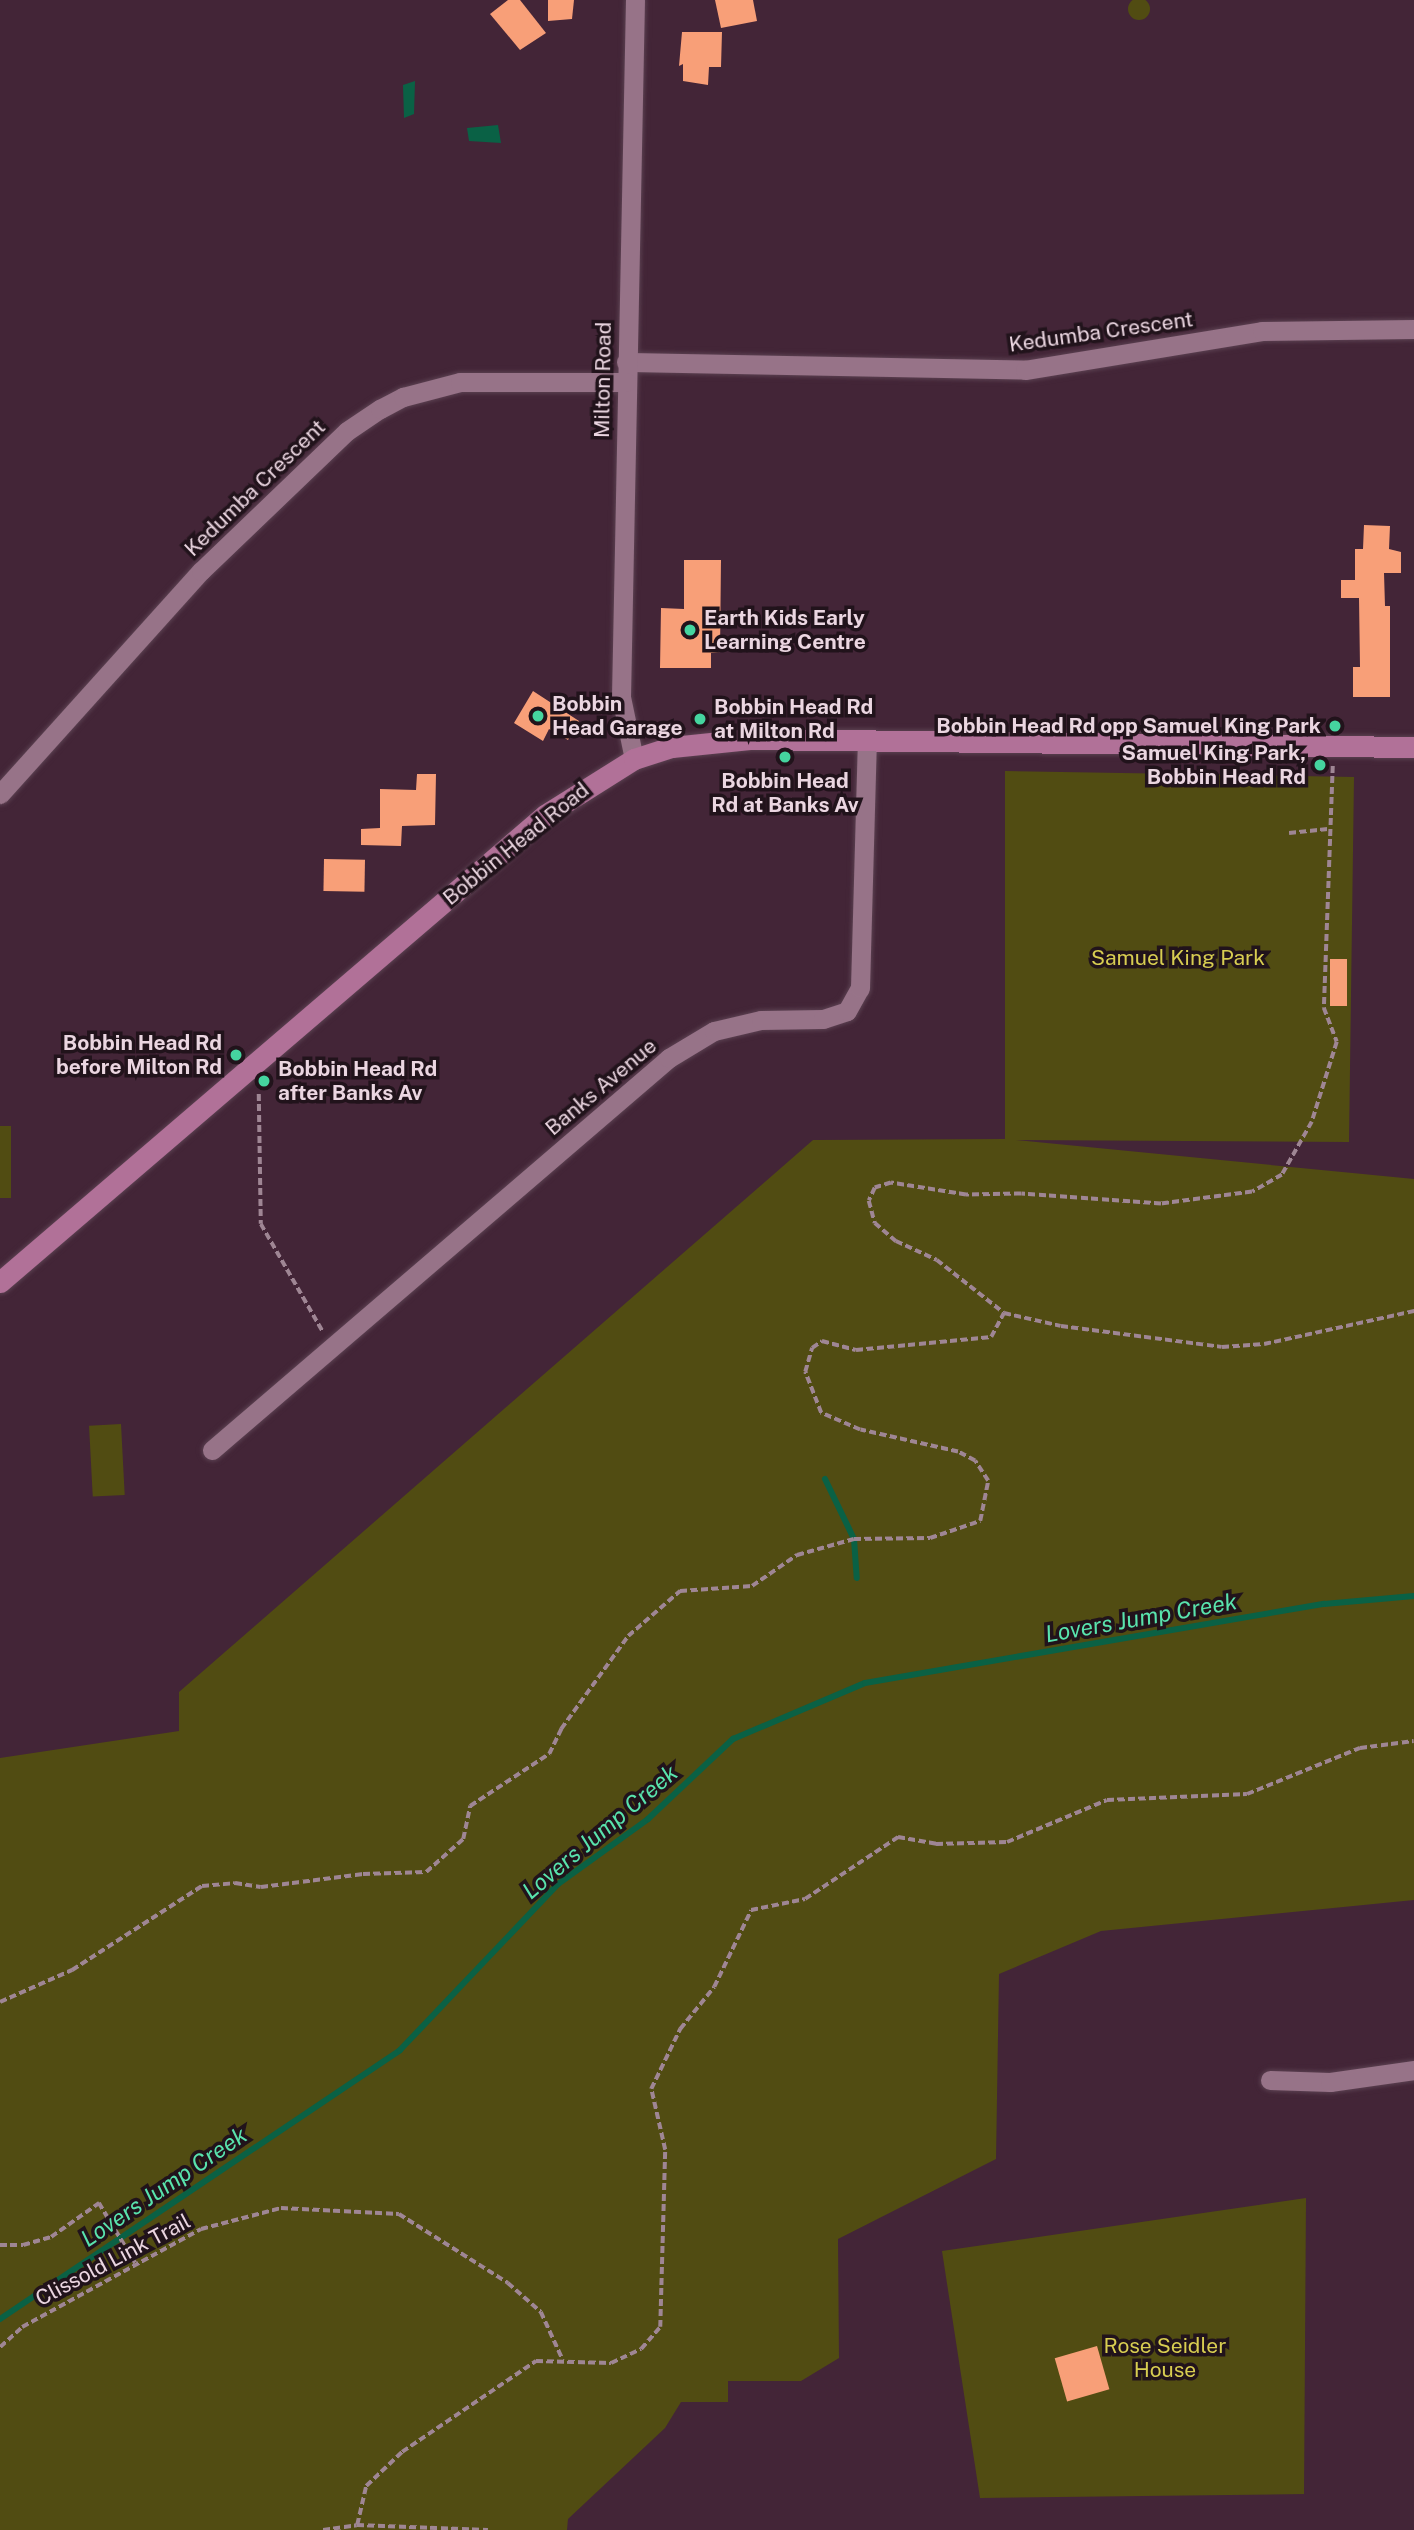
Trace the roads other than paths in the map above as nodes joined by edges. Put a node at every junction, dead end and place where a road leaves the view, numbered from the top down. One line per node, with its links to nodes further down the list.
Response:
1 (635, 0): 3 (street, Milton Road)
2 (1414, 329): 3 (street, Kedumba Crescent)
3 (626, 372): 6 (street, Milton Road); 7 (street, Kedumba Crescent)
4 (867, 741): 5 (main road, Bobbin Head Road); 6 (main road, Bobbin Head Road); 9 (street, Banks Avenue)
5 (1414, 747)
6 (634, 759): 8 (main road, Bobbin Head Road)
7 (0, 794)
8 (0, 1282)
9 (212, 1450)
10 (1414, 2070): 11 (street)
11 (1270, 2080)

